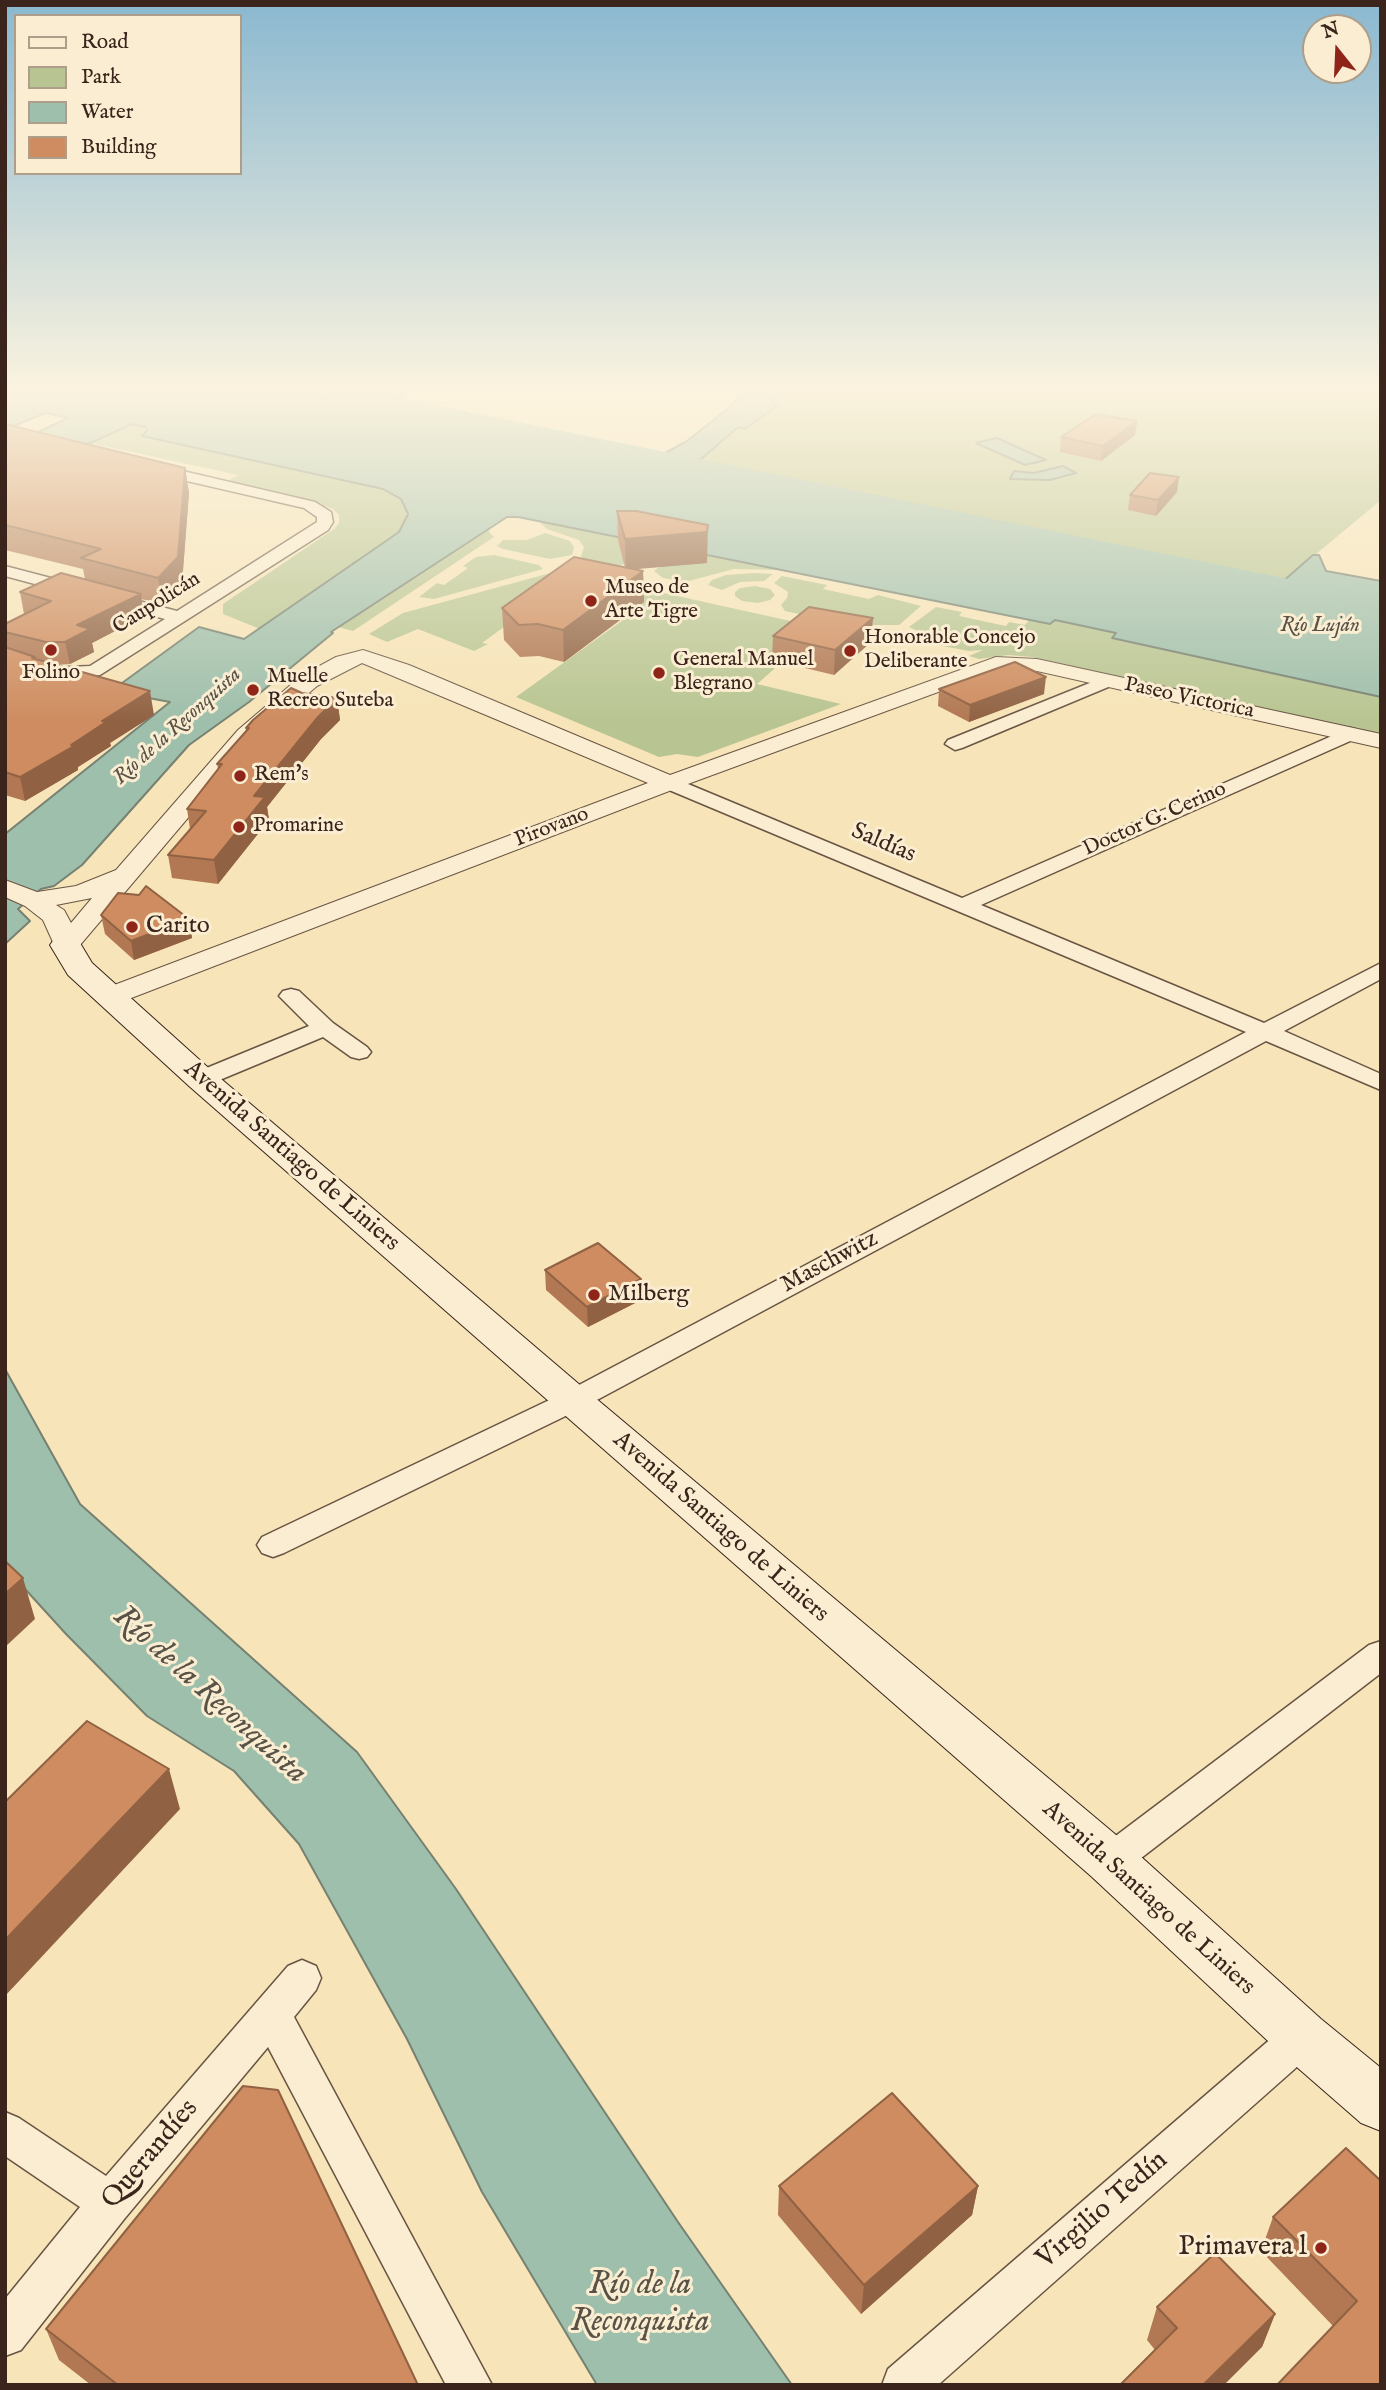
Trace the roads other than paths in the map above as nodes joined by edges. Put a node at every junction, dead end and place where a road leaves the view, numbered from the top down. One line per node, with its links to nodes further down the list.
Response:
1 (281, 499): 3 (street, Caupolicán)
2 (5, 571): 3 (street)
3 (178, 617): 6 (street, Caupolicán)
4 (996, 663): 7 (street, Paseo Victorica); 11 (street, Pirovano)
5 (11, 667): 6 (street)
6 (75, 674)
7 (1107, 681): 8 (street, Paseo Victorica); 10 (street)
8 (1350, 734): 9 (street, Paseo Victorica); 15 (street, Doctor G. Cerino)
9 (1381, 741)
10 (955, 744)
11 (668, 783): 12 (street, Saldías); 15 (street, Saldías); 18 (street, Pirovano)
12 (125, 875): 14 (street); 16 (street)
13 (5, 888): 14 (street)
14 (34, 900): 16 (street, Avenida Santiago de Liniers)
15 (961, 905): 21 (street, Saldías)
16 (66, 945): 18 (main road, Avenida Santiago de Liniers)
17 (1381, 970): 21 (street, Maschwitz)
18 (111, 996): 23 (main road, Avenida Santiago de Liniers)
19 (290, 996): 20 (street)
20 (325, 1028): 22 (street); 23 (street)
21 (1265, 1032): 24 (street, Saldías); 25 (street, Maschwitz)
22 (359, 1052)
23 (201, 1079): 25 (main road, Avenida Santiago de Liniers)
24 (1381, 1083)
25 (572, 1401): 26 (street, Maschwitz); 28 (main road, Avenida Santiago de Liniers)
26 (273, 1545)
27 (1381, 1654): 28 (street)
28 (1110, 1861): 31 (main road, Avenida Santiago de Liniers)
29 (302, 1978): 30 (street, Querandíes)
30 (271, 2014): 34 (street, Querandíes); 36 (street)
31 (1303, 2038): 32 (main road, Avenida Santiago de Liniers); 37 (street, Virgilio Tedín)
32 (1381, 2104)
33 (5, 2132): 34 (street)
34 (110, 2203): 35 (street, Querandíes)
35 (5, 2334)
36 (470, 2385)
37 (904, 2385)

